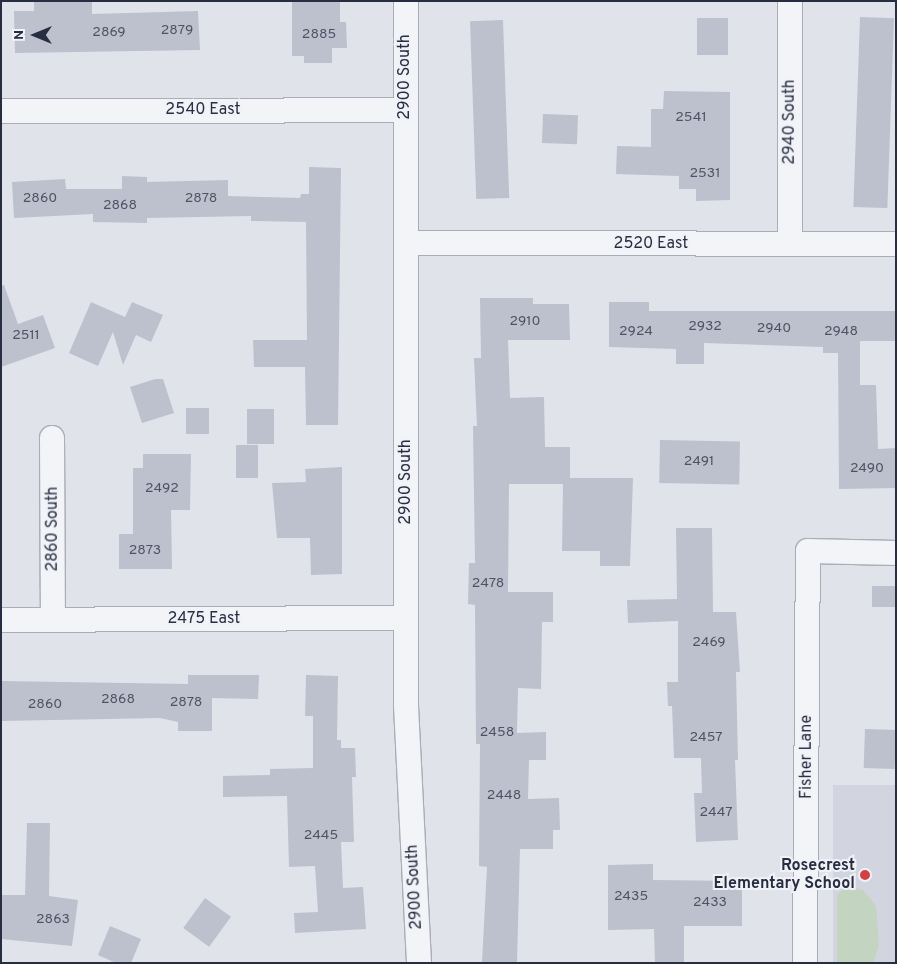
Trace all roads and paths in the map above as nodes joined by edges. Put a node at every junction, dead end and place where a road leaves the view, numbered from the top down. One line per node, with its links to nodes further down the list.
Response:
1 (406, 1): 3 (street, 2900 South)
2 (790, 1): 6 (street, 2940 South)
3 (405, 110): 4 (street, 2540 East); 5 (street, 2900 South)
4 (1, 111)
5 (406, 243): 6 (street, 2520 East); 10 (street, 2900 South)
6 (790, 244): 7 (street, 2520 East)
7 (896, 244)
8 (52, 438): 12 (street, 2860 South)
9 (896, 553): 14 (street, Fisher Lane)
10 (406, 618): 12 (street, 2475 East); 13 (street, 2900 South)
11 (1, 620): 12 (street, 2475 East)
12 (53, 620)
13 (419, 963)
14 (805, 963)

